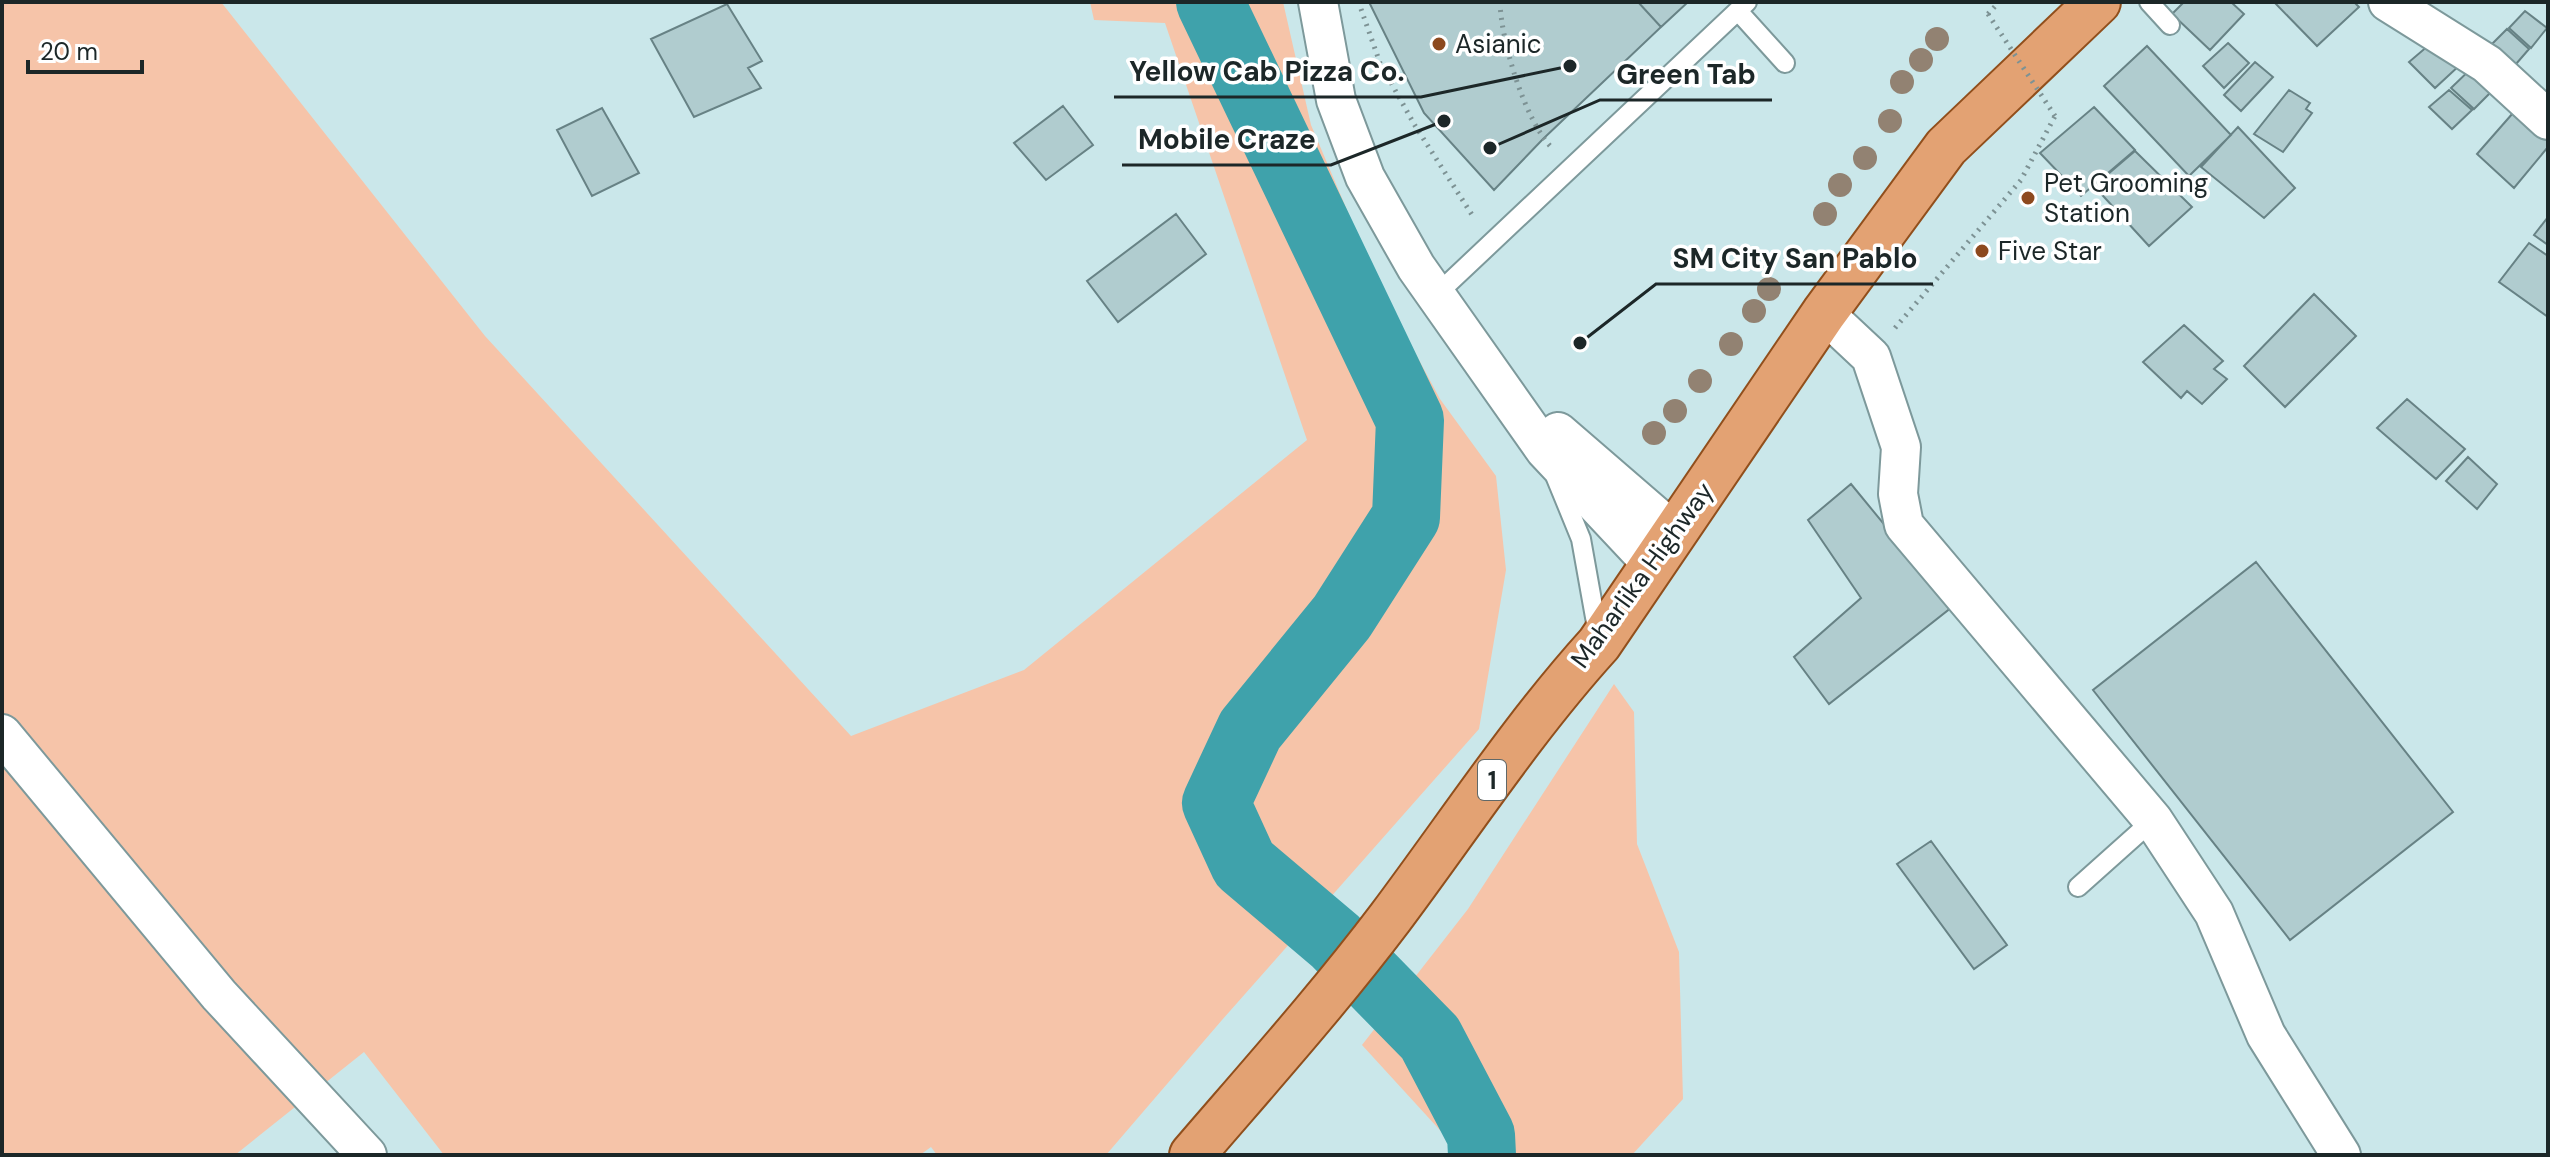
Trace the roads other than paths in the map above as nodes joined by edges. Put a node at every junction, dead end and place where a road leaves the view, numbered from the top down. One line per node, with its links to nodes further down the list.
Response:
1 (1318, 2): 9 (street)
2 (2098, 2): 10 (main road, Maharlika Highway / 1)
3 (2149, 2): 6 (lane)
4 (2388, 2): 8 (street)
5 (1743, 6): 7 (lane); 9 (lane)
6 (2170, 25)
7 (1785, 63)
8 (2548, 120)
9 (1436, 295): 11 (street)
10 (1824, 313): 13 (main road, Maharlika Highway / 1); 16 (street)
11 (1507, 396): 12 (street); 13 (street)
12 (1545, 450): 13 (street); 14 (lane)
13 (1664, 550): 14 (main road, Maharlika Highway / 1)
14 (1599, 644): 19 (main road, Maharlika Highway / 1)
15 (2, 734): 18 (street)
16 (2153, 820): 17 (lane); 20 (street)
17 (2078, 887)
18 (367, 1155)
19 (1192, 1155)
20 (2341, 1155)

